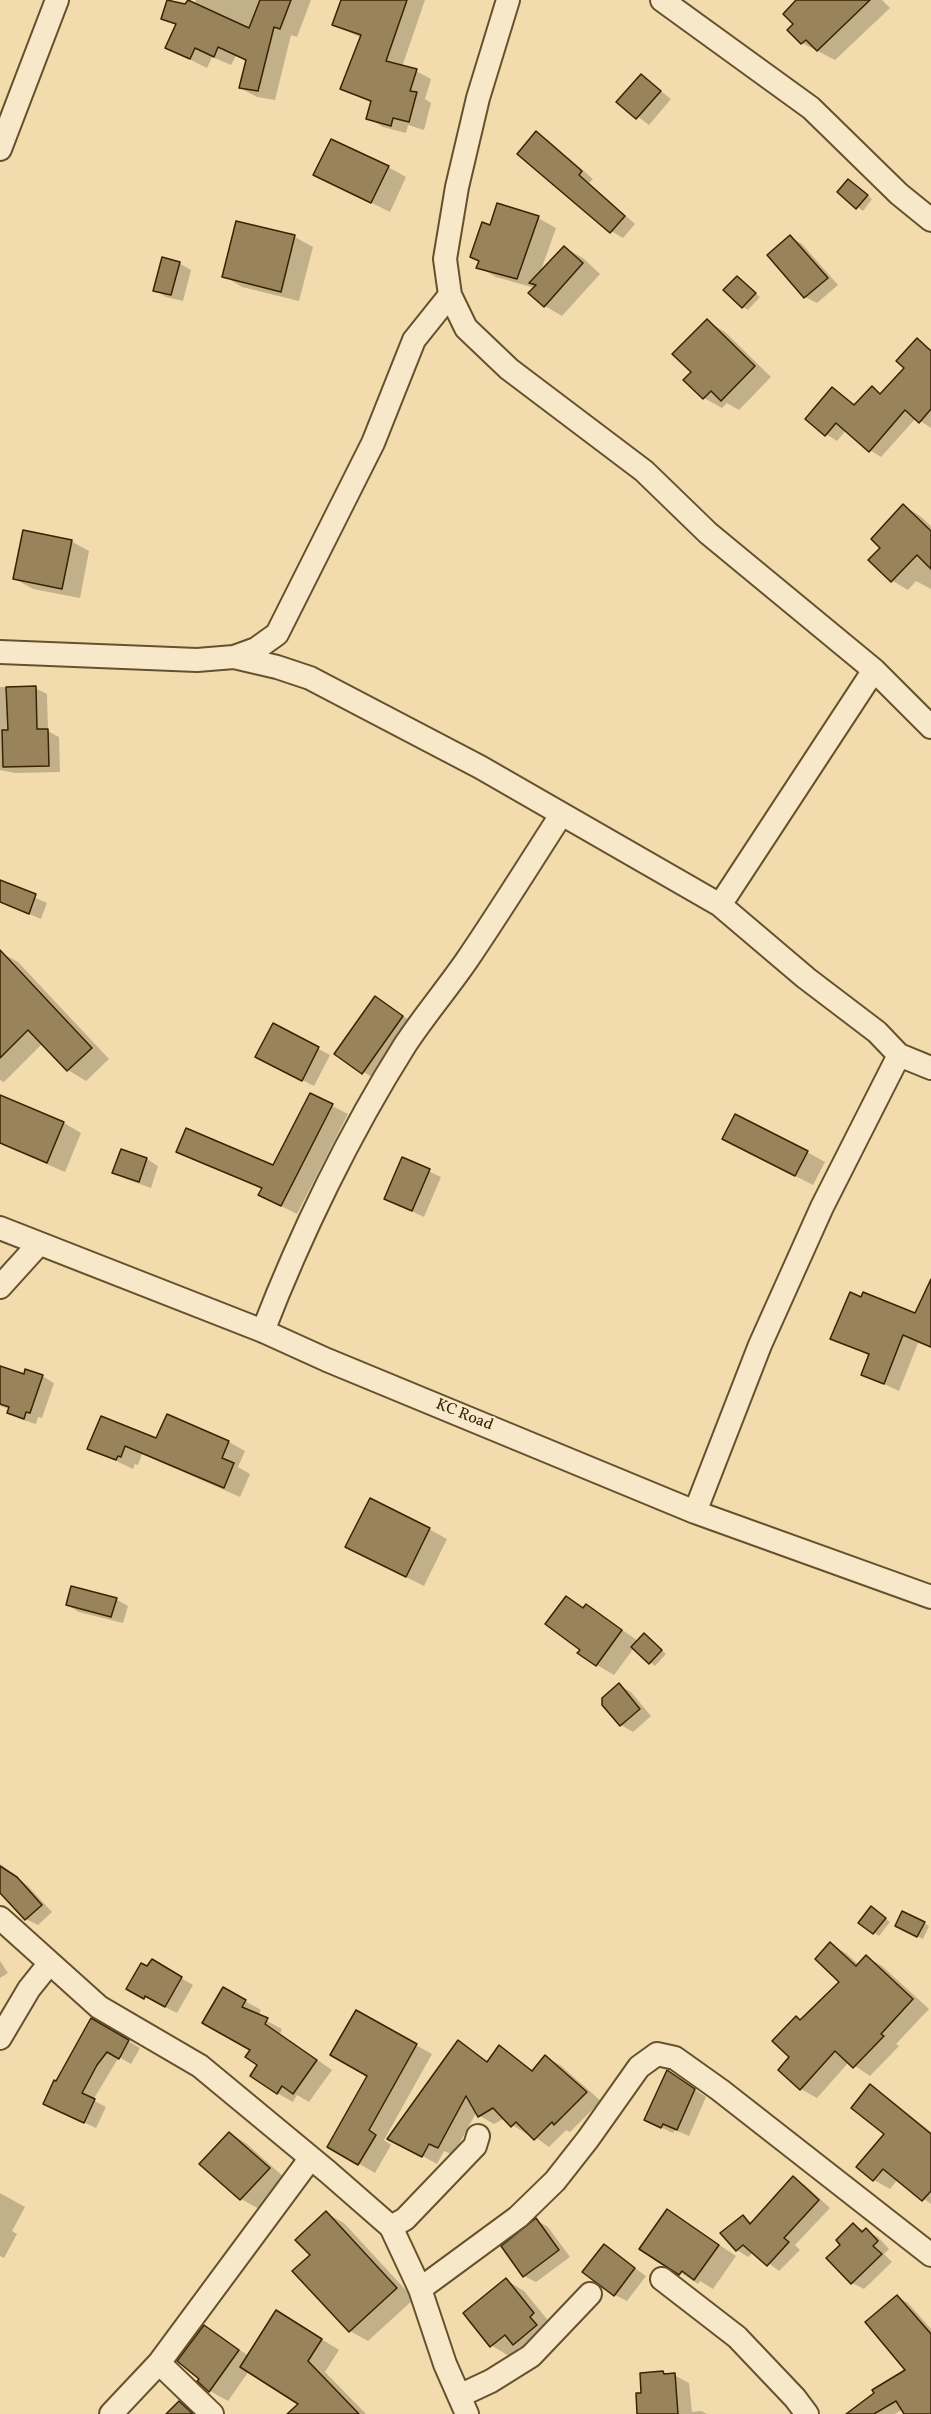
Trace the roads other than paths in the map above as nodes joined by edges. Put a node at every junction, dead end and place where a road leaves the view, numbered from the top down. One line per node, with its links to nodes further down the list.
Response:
1 (57, 0): 4 (street)
2 (508, 0): 6 (street)
3 (662, 0): 5 (street)
4 (0, 150)
5 (931, 220)
6 (450, 295): 8 (street); 9 (street)
7 (0, 652): 8 (street)
8 (234, 657): 11 (street)
9 (874, 670): 10 (street); 12 (street)
10 (931, 727)
11 (561, 815): 12 (street); 18 (street)
12 (720, 905): 13 (street)
13 (899, 1055): 14 (street); 19 (street)
14 (931, 1068)
15 (0, 1228): 16 (street, KC Road)
16 (38, 1245): 17 (street); 18 (street, KC Road)
17 (0, 1287)
18 (263, 1331): 19 (street, KC Road)
19 (695, 1512): 20 (street, KC Road)
20 (931, 1597)
21 (0, 1918): 22 (street)
22 (49, 1964): 23 (street); 25 (street)
23 (0, 2038)
24 (478, 2136): 26 (street)
25 (310, 2159): 26 (street); 31 (street)
26 (391, 2228): 29 (street)
27 (931, 2255): 29 (street)
28 (662, 2279): 35 (street)
29 (420, 2289): 32 (street)
30 (590, 2294): 32 (street)
31 (159, 2363): 33 (street); 34 (street)
32 (463, 2405)
33 (111, 2414)
34 (212, 2414)
35 (807, 2414)

